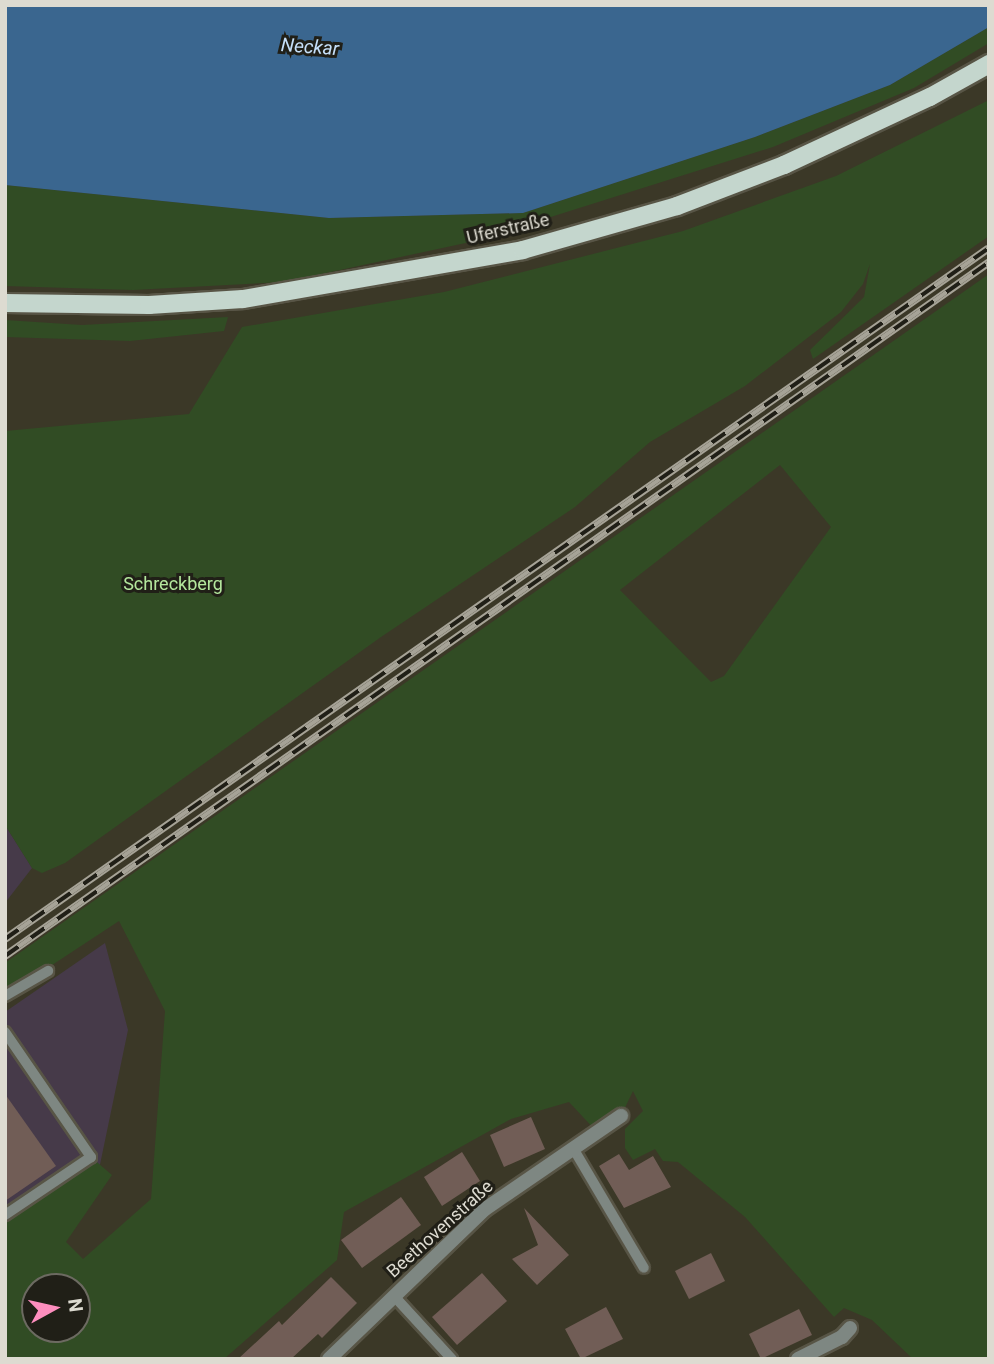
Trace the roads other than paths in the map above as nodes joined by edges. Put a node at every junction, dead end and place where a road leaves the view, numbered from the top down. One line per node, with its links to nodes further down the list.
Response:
1 (989, 64): 2 (main road, Uferstraße)
2 (5, 303)
3 (48, 971): 4 (lane)
4 (5, 996)
5 (5, 1032): 8 (lane)
6 (621, 1116): 7 (street, Beethovenstraße)
7 (573, 1148): 9 (lane); 10 (street, Beethovenstraße)
8 (5, 1216)
9 (644, 1268)
10 (394, 1296): 12 (street, Beethovenstraße); 13 (lane)
11 (850, 1328): 14 (street)
12 (329, 1359)
13 (452, 1359)
14 (798, 1359)

